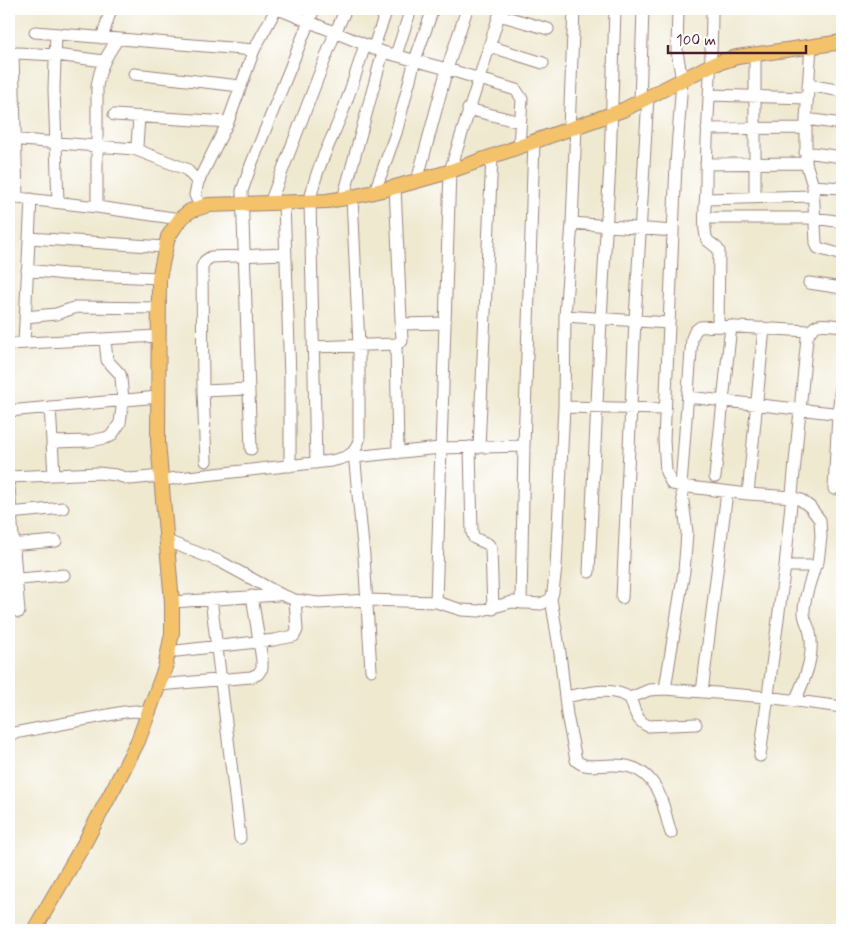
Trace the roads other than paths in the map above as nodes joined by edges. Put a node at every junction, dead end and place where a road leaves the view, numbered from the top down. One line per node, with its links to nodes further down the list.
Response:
1 (111, 9): 20 (street)
2 (277, 9): 15 (street); 26 (street)
3 (314, 9): 15 (street)
4 (346, 9): 18 (street)
5 (387, 9): 25 (street)
6 (411, 9): 29 (street)
7 (433, 9): 31 (street)
8 (467, 9): 34 (street)
9 (574, 9): 53 (street)
10 (615, 9): 46 (street)
11 (643, 9): 43 (street)
12 (678, 9): 37 (street)
13 (712, 9): 33 (street)
14 (500, 12): 16 (street); 23 (street)
15 (308, 21): 18 (street); 81 (street)
16 (548, 29)
17 (35, 32): 19 (street)
18 (335, 33): 25 (street); 82 (street)
19 (56, 34): 20 (street); 28 (street)
20 (102, 38): 21 (street)
21 (117, 40): 26 (street); 30 (street)
22 (842, 42): 24 (main road)
23 (490, 46): 32 (street); 36 (street)
24 (811, 46): 27 (main road); 38 (street)
25 (374, 49): 29 (street); 75 (street); 80 (street)
26 (254, 50): 39 (street)
27 (755, 54): 33 (main road); 42 (street)
28 (56, 55): 30 (street); 56 (street); 58 (street)
29 (396, 55): 31 (street)
30 (104, 60): 59 (street)
31 (415, 60): 34 (street); 72 (street)
32 (543, 62)
33 (711, 65): 37 (main road); 41 (street)
34 (447, 69): 36 (street); 68 (street)
35 (134, 74): 39 (street)
36 (480, 78): 45 (street); 50 (street)
37 (682, 81): 43 (main road); 93 (street)
38 (808, 85): 40 (street); 44 (street)
39 (240, 86): 49 (street)
40 (842, 91)
41 (709, 95): 42 (street); 54 (street)
42 (755, 96): 44 (street); 55 (street)
43 (644, 98): 46 (main road); 92 (street)
44 (808, 98): 51 (street)
45 (468, 109): 50 (street); 67 (street)
46 (613, 113): 53 (main road); 91 (street)
47 (114, 115): 48 (street)
48 (139, 117): 49 (street); 61 (street)
49 (228, 122): 69 (street)
50 (520, 122): 60 (street)
51 (806, 124): 52 (street); 55 (street); 63 (street)
52 (842, 124)
53 (572, 128): 57 (main road); 90 (street)
54 (707, 129): 55 (street); 66 (street)
55 (755, 129): 65 (street)
56 (12, 139): 58 (street); 74 (street)
57 (534, 141): 60 (main road); 140 (street)
58 (55, 143): 59 (street); 79 (street)
59 (98, 147): 61 (street); 84 (street)
60 (518, 147): 62 (main road)
61 (134, 150): 69 (street)
62 (492, 156): 67 (main road); 142 (street)
63 (805, 158): 64 (street); 65 (street); 73 (street)
64 (842, 158)
65 (755, 163): 66 (street); 76 (street)
66 (706, 164): 78 (street)
67 (450, 170): 68 (main road); 108 (street)
68 (417, 181): 70 (main road)
69 (198, 182): 85 (street)
70 (395, 187): 72 (main road); 110 (street)
71 (842, 188): 73 (street)
72 (375, 191): 75 (main road)
73 (813, 191): 76 (street); 87 (street)
74 (13, 197): 77 (street)
75 (348, 198): 80 (main road); 121 (street)
76 (755, 198): 78 (street)
77 (31, 199): 79 (street); 94 (street)
78 (706, 199): 86 (street)
79 (58, 202): 84 (street)
80 (310, 202): 83 (main road); 122 (street)
81 (243, 203): 82 (main road); 85 (main road); 98 (street)
82 (270, 203): 83 (main road)
83 (284, 203): 96 (street)
84 (97, 207): 88 (street)
85 (200, 208): 88 (main road)
86 (705, 218): 87 (street); 111 (street)
87 (815, 218): 89 (street); 97 (street)
88 (180, 219): 95 (main road)
89 (842, 222)
90 (572, 223): 91 (street); 104 (street)
91 (606, 227): 92 (street); 106 (street)
92 (640, 229): 93 (street); 107 (street)
93 (673, 231): 109 (street)
94 (29, 238): 95 (street); 99 (street)
95 (165, 247): 100 (main road)
96 (286, 254): 98 (street); 148 (street)
97 (842, 254)
98 (244, 256): 124 (street); 125 (street)
99 (27, 270): 100 (street); 105 (street)
100 (159, 278): 103 (main road)
101 (809, 283): 102 (street)
102 (842, 288)
103 (159, 308): 105 (street); 116 (main road)
104 (565, 316): 106 (street); 132 (street)
105 (26, 317): 118 (street)
106 (601, 319): 107 (street); 133 (street)
107 (635, 320): 109 (street); 134 (street)
108 (445, 323): 110 (street); 141 (street)
109 (668, 323): 135 (street)
110 (401, 324): 120 (street)
111 (718, 326): 112 (street); 127 (street)
112 (731, 326): 114 (street); 129 (street)
113 (842, 326): 115 (street)
114 (764, 328): 115 (street); 130 (street)
115 (809, 331): 137 (street)
116 (158, 336): 117 (street); 126 (main road)
117 (105, 338): 118 (street); 128 (street)
118 (24, 343): 119 (street)
119 (9, 344)
120 (396, 344): 121 (street); 144 (street)
121 (359, 345): 122 (street); 145 (street)
122 (313, 347): 147 (street)
123 (842, 377): 138 (street)
124 (248, 388): 125 (street); 143 (street)
125 (203, 391): 146 (street)
126 (158, 397): 128 (street); 152 (main road)
127 (688, 397): 129 (street); 153 (street)
128 (123, 400): 131 (street); 139 (street)
129 (724, 401): 130 (street); 151 (street)
130 (757, 405): 137 (street); 157 (street)
131 (50, 407): 136 (street); 139 (street)
132 (564, 407): 133 (street); 173 (street)
133 (598, 407): 134 (street); 166 (street)
134 (631, 407): 135 (street); 171 (street)
135 (665, 409): 153 (street)
136 (9, 410)
137 (800, 410): 138 (street); 158 (street)
138 (840, 414): 155 (street)
139 (52, 442): 149 (street)
140 (524, 446): 142 (street); 178 (street)
141 (440, 448): 142 (street); 144 (street); 177 (street)
142 (474, 448): 179 (street)
143 (251, 449)
144 (398, 453): 145 (street)
145 (354, 455): 147 (street); 175 (street)
146 (206, 461)
147 (316, 463): 148 (street)
148 (290, 466): 152 (street)
149 (54, 475): 150 (street); 152 (street)
150 (9, 477)
151 (715, 477)
152 (161, 478): 162 (main road)
153 (681, 486): 156 (street); 187 (street)
154 (9, 487): 160 (street)
155 (834, 489)
156 (727, 492): 157 (street); 188 (street)
157 (748, 494): 158 (street)
158 (792, 497): 164 (street); 165 (street)
159 (63, 508): 160 (street)
160 (10, 513): 163 (street)
161 (56, 541): 163 (street)
162 (167, 541): 169 (street); 176 (main road)
163 (11, 545): 168 (street)
164 (785, 566): 165 (street); 190 (street)
165 (815, 566): 192 (street)
166 (589, 572)
167 (64, 575): 168 (street)
168 (13, 580): 180 (street)
169 (280, 594): 170 (street); 174 (street)
170 (252, 596): 172 (street); 181 (street)
171 (622, 598)
172 (211, 599): 176 (street); 182 (street)
173 (551, 599): 178 (street); 189 (street)
174 (295, 600): 175 (street); 181 (street)
175 (367, 600): 177 (street); 184 (street)
176 (172, 602): 183 (main road)
177 (436, 602): 179 (street)
178 (521, 603): 179 (street)
179 (493, 609)
180 (19, 612)
181 (260, 642): 182 (street); 185 (street)
182 (217, 647): 183 (street); 185 (street)
183 (168, 652): 186 (main road)
184 (371, 670)
185 (221, 680): 186 (street); 199 (street)
186 (159, 685): 194 (main road)
187 (665, 689): 188 (street); 191 (street)
188 (702, 692): 190 (street)
189 (565, 696): 191 (street); 198 (street)
190 (767, 697): 192 (street); 197 (street)
191 (630, 698): 195 (street)
192 (795, 701): 193 (street)
193 (842, 707)
194 (149, 713): 196 (street); 200 (main road)
195 (696, 724)
196 (9, 734)
197 (760, 756)
198 (671, 834)
199 (240, 838)
200 (34, 930)

